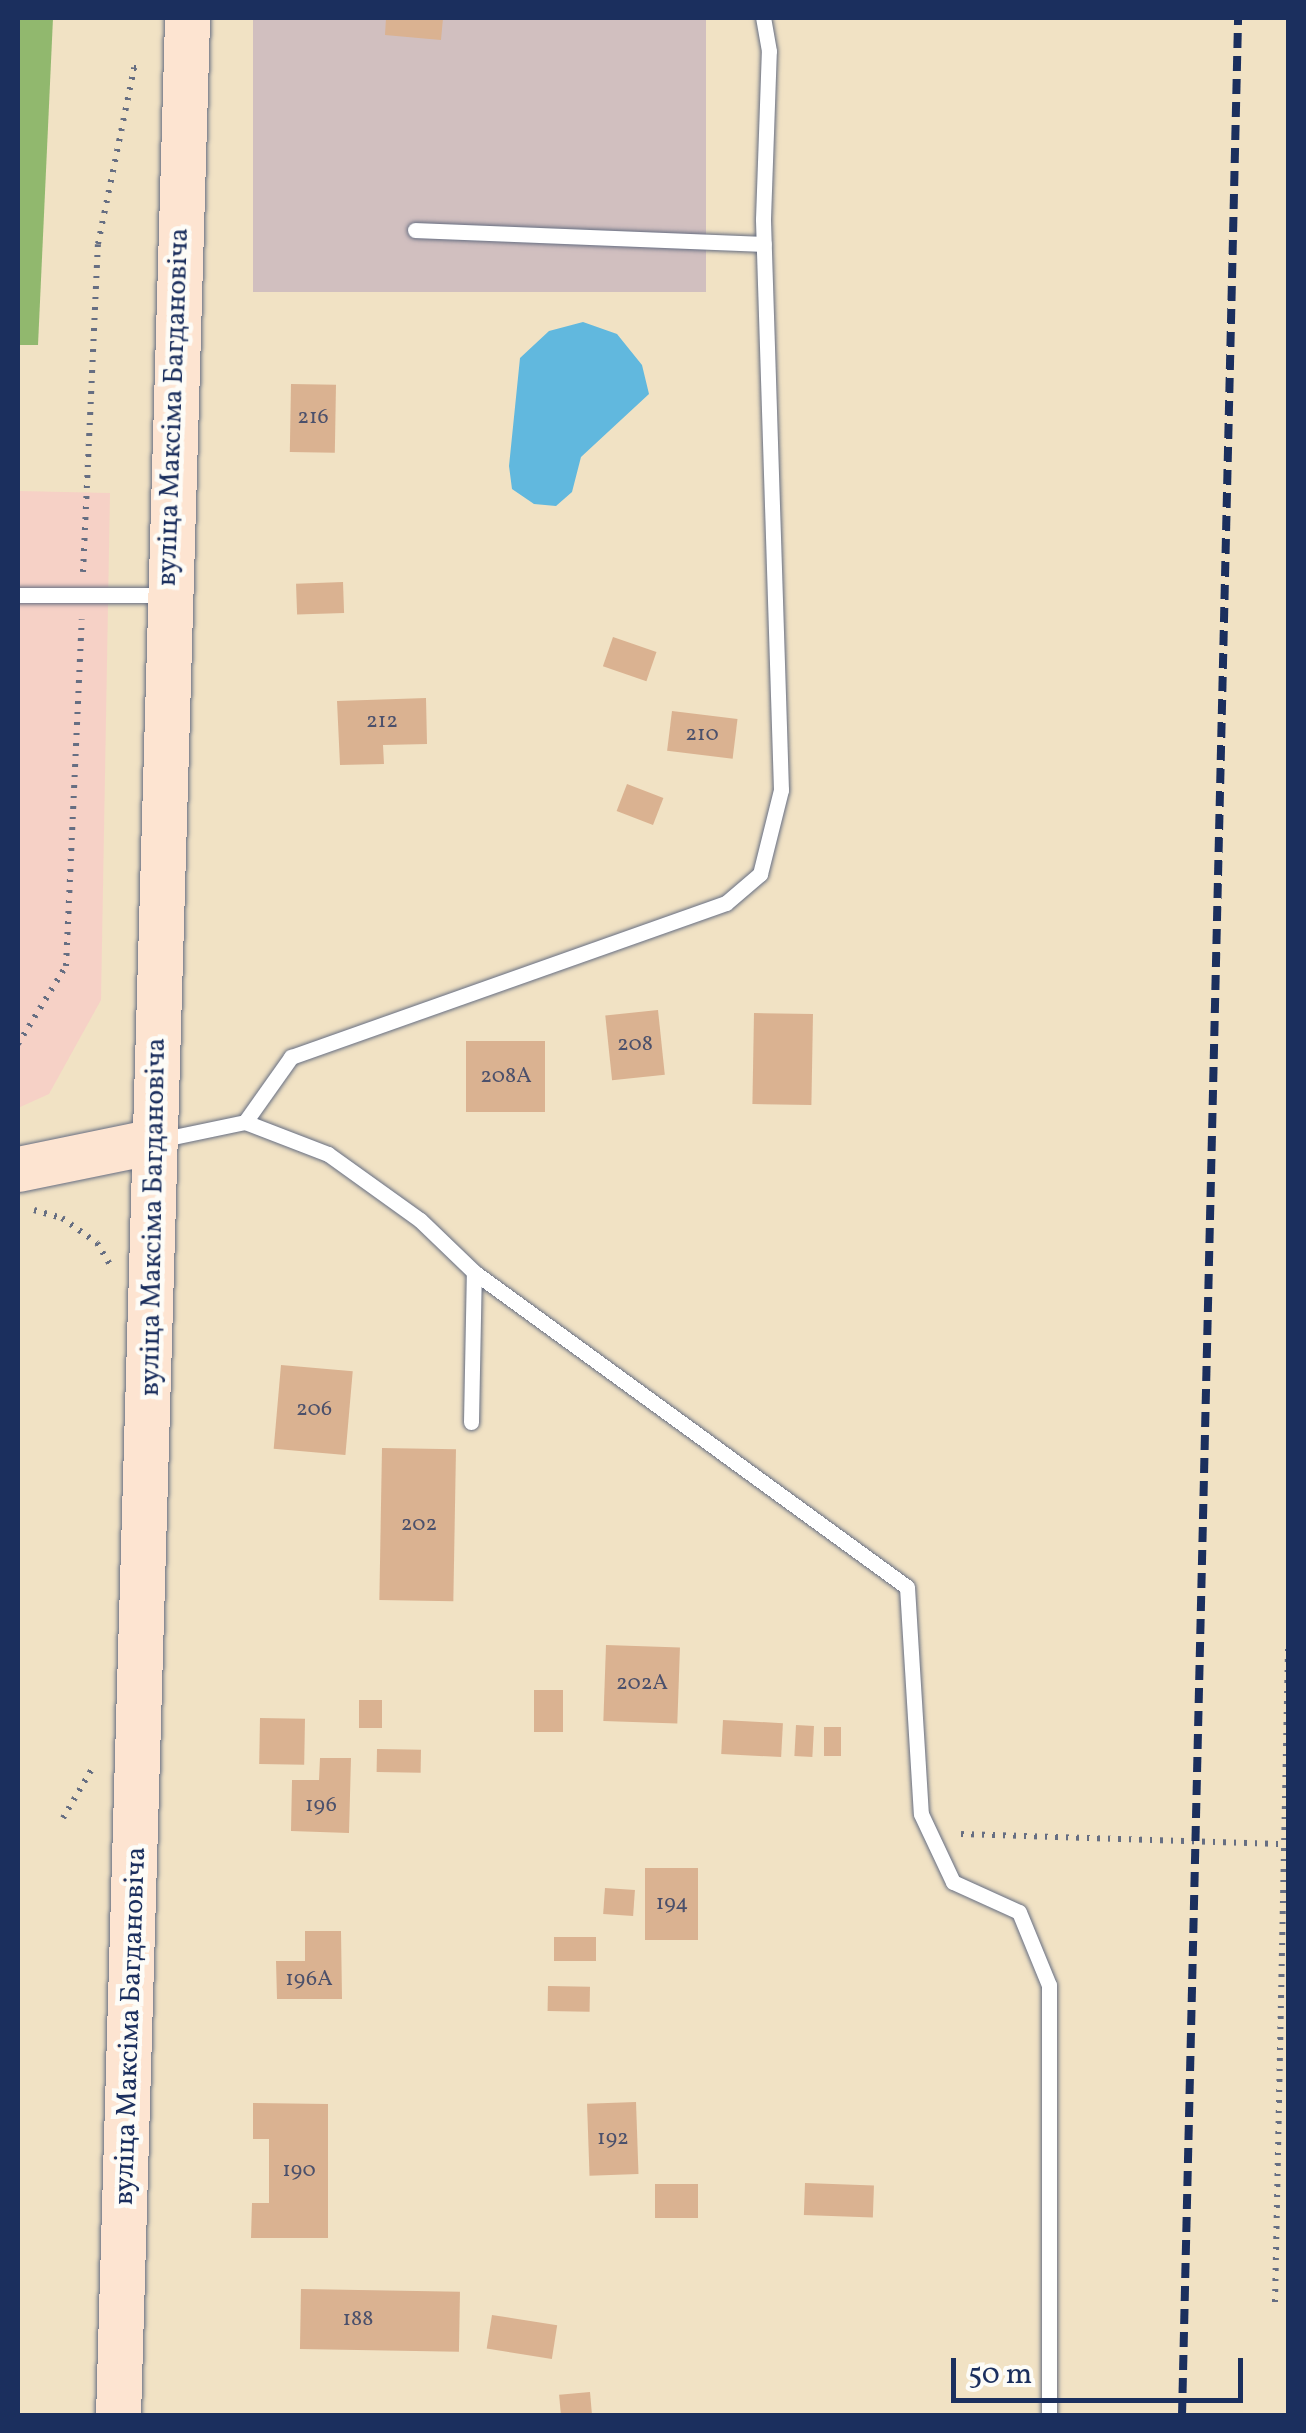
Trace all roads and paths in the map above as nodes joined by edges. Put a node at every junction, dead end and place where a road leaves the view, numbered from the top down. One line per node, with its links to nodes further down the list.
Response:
1 (187, 18): 3 (main road, вуліца Максіма Багдановіча)
2 (763, 18): 5 (lane)
3 (186, 67): 6 (path); 8 (main road, вуліца Максіма Багдановіча)
4 (416, 230): 5 (lane)
5 (764, 244): 10 (lane)
6 (81, 594): 7 (lane); 8 (lane); 9 (path)
7 (18, 595)
8 (167, 595): 11 (main road, вуліца Максіма Багдановіча)
9 (18, 1044)
10 (244, 1122): 11 (lane); 13 (lane)
11 (156, 1141): 12 (main road); 20 (main road, вуліца Максіма Багдановіча)
12 (18, 1168)
13 (474, 1272): 14 (lane); 16 (lane)
14 (471, 1422)
15 (1288, 1647): 17 (path)
16 (930, 1833): 17 (path); 21 (lane)
17 (1285, 1844): 18 (path)
18 (1285, 1988): 19 (path)
19 (1275, 2302)
20 (118, 2416)
21 (1049, 2416)

